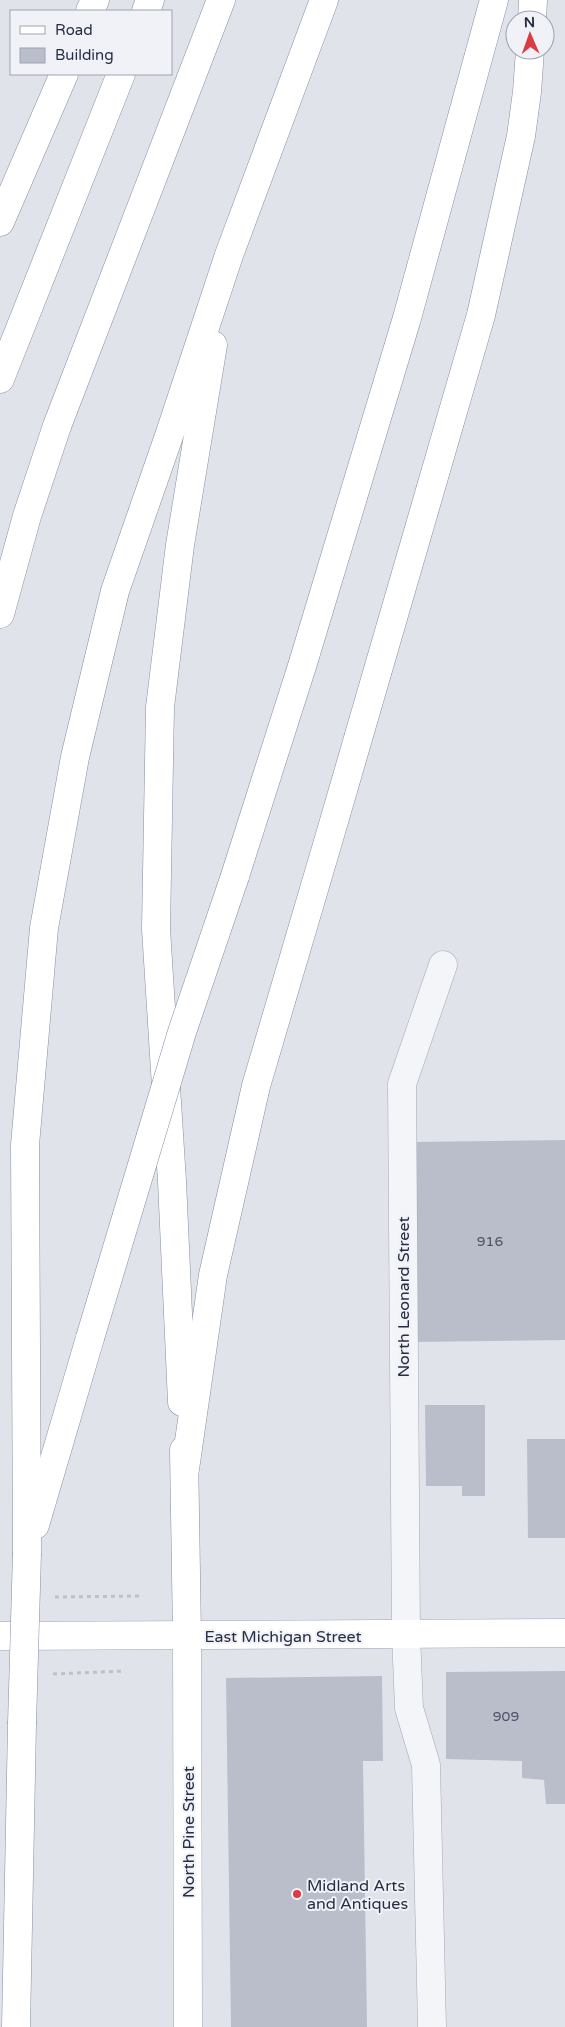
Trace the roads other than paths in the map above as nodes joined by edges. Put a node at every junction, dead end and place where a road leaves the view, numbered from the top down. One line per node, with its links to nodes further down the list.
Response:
1 (221, 0): 10 (main road)
2 (324, 0): 8 (main road)
3 (494, 0): 13 (main road, bridge)
4 (530, 60): 12 (main road)
5 (64, 75): 7 (main road)
6 (121, 75): 9 (main road)
7 (0, 222)
8 (228, 255): 12 (main road); 13 (main road)
9 (0, 379)
10 (0, 614)
11 (443, 965): 15 (street, North Leonard Street)
12 (185, 1469): 17 (main road, North Pine Street)
13 (27, 1553): 18 (main road, bridge)
14 (565, 1633): 15 (main road, East Michigan Street)
15 (406, 1635): 17 (main road, East Michigan Street); 20 (street, North Leonard Street)
16 (0, 1636): 17 (main road, East Michigan Street)
17 (187, 1636): 19 (main road, North Pine Street)
18 (16, 2027)
19 (188, 2027)
20 (432, 2027)

